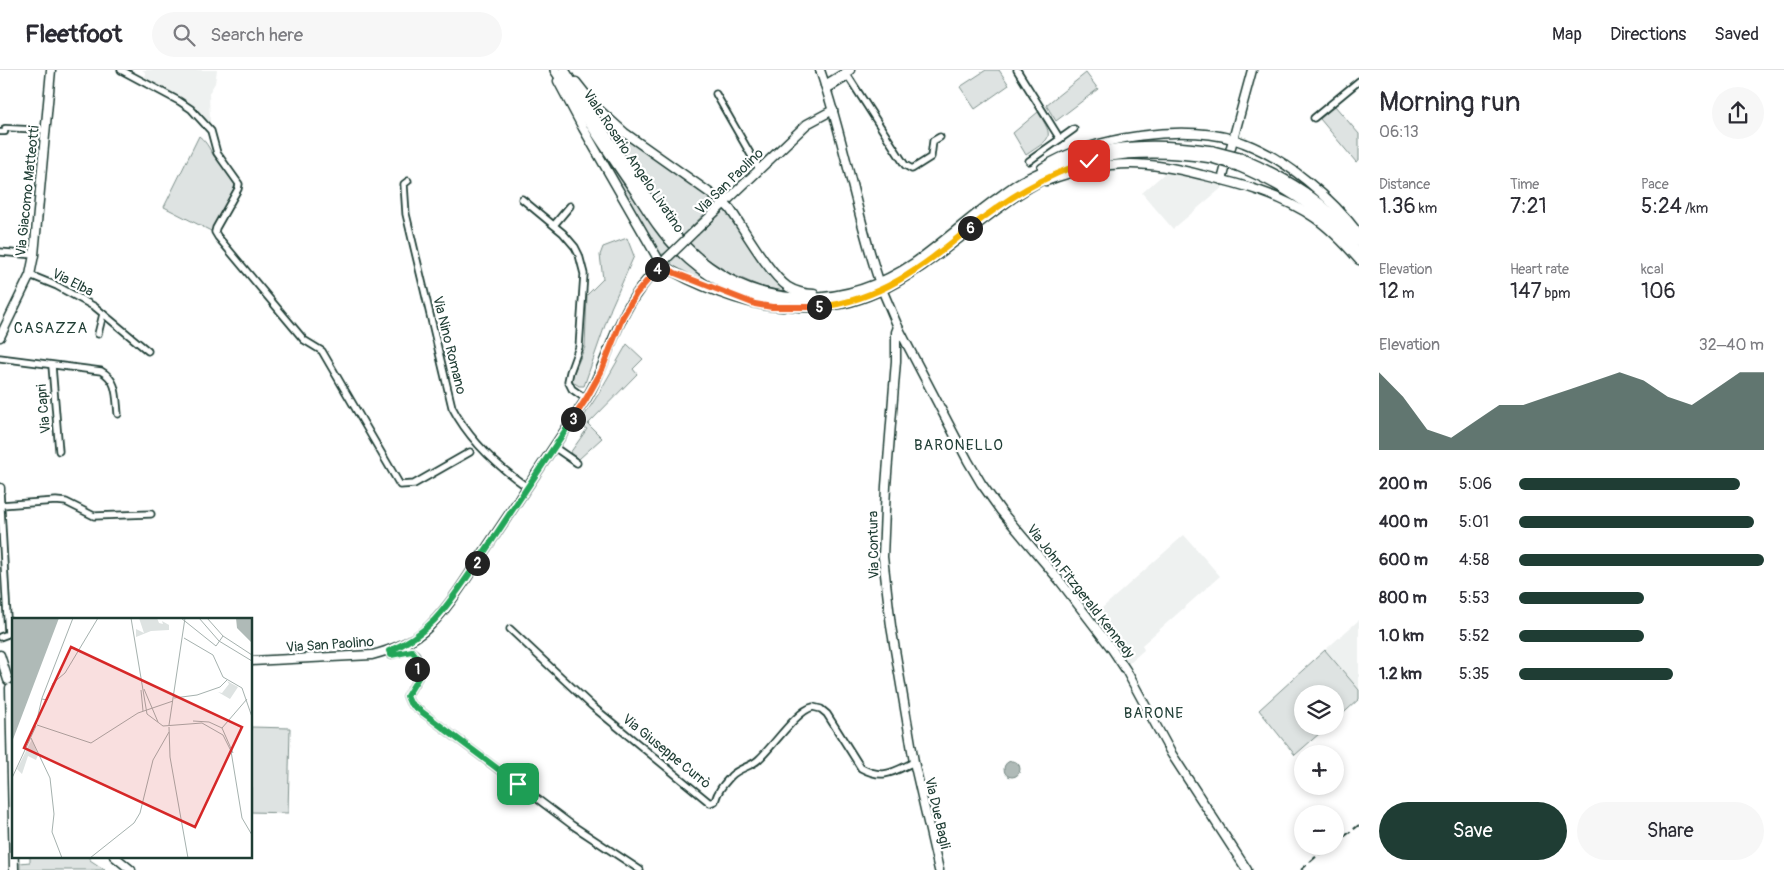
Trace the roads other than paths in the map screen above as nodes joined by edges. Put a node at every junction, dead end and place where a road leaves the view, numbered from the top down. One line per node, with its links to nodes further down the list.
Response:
1 (52, 70): 15 (street, Via Giacomo Matteotti)
2 (120, 70): 53 (street)
3 (554, 70): 36 (street); 41 (main road, Viale Rosario Angelo Livatino)
4 (565, 70): 27 (street); 40 (main road, Viale Rosario Angelo Livatino)
5 (820, 70): 10 (street)
6 (1017, 70): 18 (street)
7 (1252, 70): 19 (street)
8 (848, 73): 10 (street); 17 (street)
9 (1359, 81): 13 (street)
10 (826, 87): 12 (street)
11 (716, 94): 22 (street)
12 (833, 110): 22 (street, Via San Paolino); 38 (street)
13 (1314, 118)
14 (1074, 129): 18 (street)
15 (46, 130): 16 (street); 34 (street, Via Giacomo Matteotti)
16 (0, 132)
17 (940, 137)
18 (1060, 138): 20 (street)
19 (1233, 139): 24 (street); 25 (street); 30 (street)
20 (1029, 160)
21 (1239, 162): 25 (main road, Viale Rosario Angelo Livatino, bridge); 31 (main road); 33 (main road)
22 (759, 170): 27 (street, Via San Paolino)
23 (408, 180): 55 (street, Via Nino Romano)
24 (1222, 180): 25 (street); 35 (street)
25 (1023, 186): 40 (main road, Viale Rosario Angelo Livatino); 41 (main road, Viale Rosario Angelo Livatino)
26 (522, 199): 29 (street)
27 (724, 203): 36 (street, Via San Paolino, bridge); 40 (street)
28 (570, 206): 29 (street)
29 (554, 224): 49 (street)
30 (1359, 234)
31 (1359, 242)
32 (0, 252): 34 (street)
33 (1359, 254)
34 (34, 255): 37 (street, Via Giacomo Matteotti)
35 (1359, 260)
36 (661, 264): 41 (street); 49 (street, Via San Paolino)
37 (30, 274): 42 (street, Via Elba); 45 (street, Via Giacomo Matteotti)
38 (878, 278)
39 (884, 294): 43 (street)
40 (836, 297)
41 (796, 307)
42 (103, 314): 44 (street, Via Elba); 46 (street, Via Elba)
43 (898, 327): 66 (street, Via Contura); 71 (street, Via John Fitzgerald Kennedy)
44 (98, 334)
45 (0, 337)
46 (148, 351)
47 (0, 358): 48 (street, Via Capri)
48 (52, 366): 50 (street, Via Capri); 52 (street, Via Capri)
49 (586, 399): 51 (street, Via San Paolino)
50 (118, 414)
51 (554, 447): 54 (street); 55 (street, Via San Paolino)
52 (59, 451)
53 (470, 452)
54 (577, 463)
55 (527, 487): 61 (street, Via San Paolino)
56 (0, 490): 57 (street)
57 (1, 506): 58 (street); 60 (street)
58 (152, 514)
59 (510, 629): 66 (street, Via Giuseppe Currò)
60 (0, 637)
61 (389, 651): 63 (street, Via San Paolino); 69 (street)
62 (0, 655): 64 (street)
63 (252, 661)
64 (11, 684): 65 (street)
65 (12, 736)
66 (914, 762): 70 (street, Via Due Bagli)
67 (116, 858): 68 (street)
68 (131, 870)
69 (640, 870)
70 (938, 870)
71 (1247, 870)

